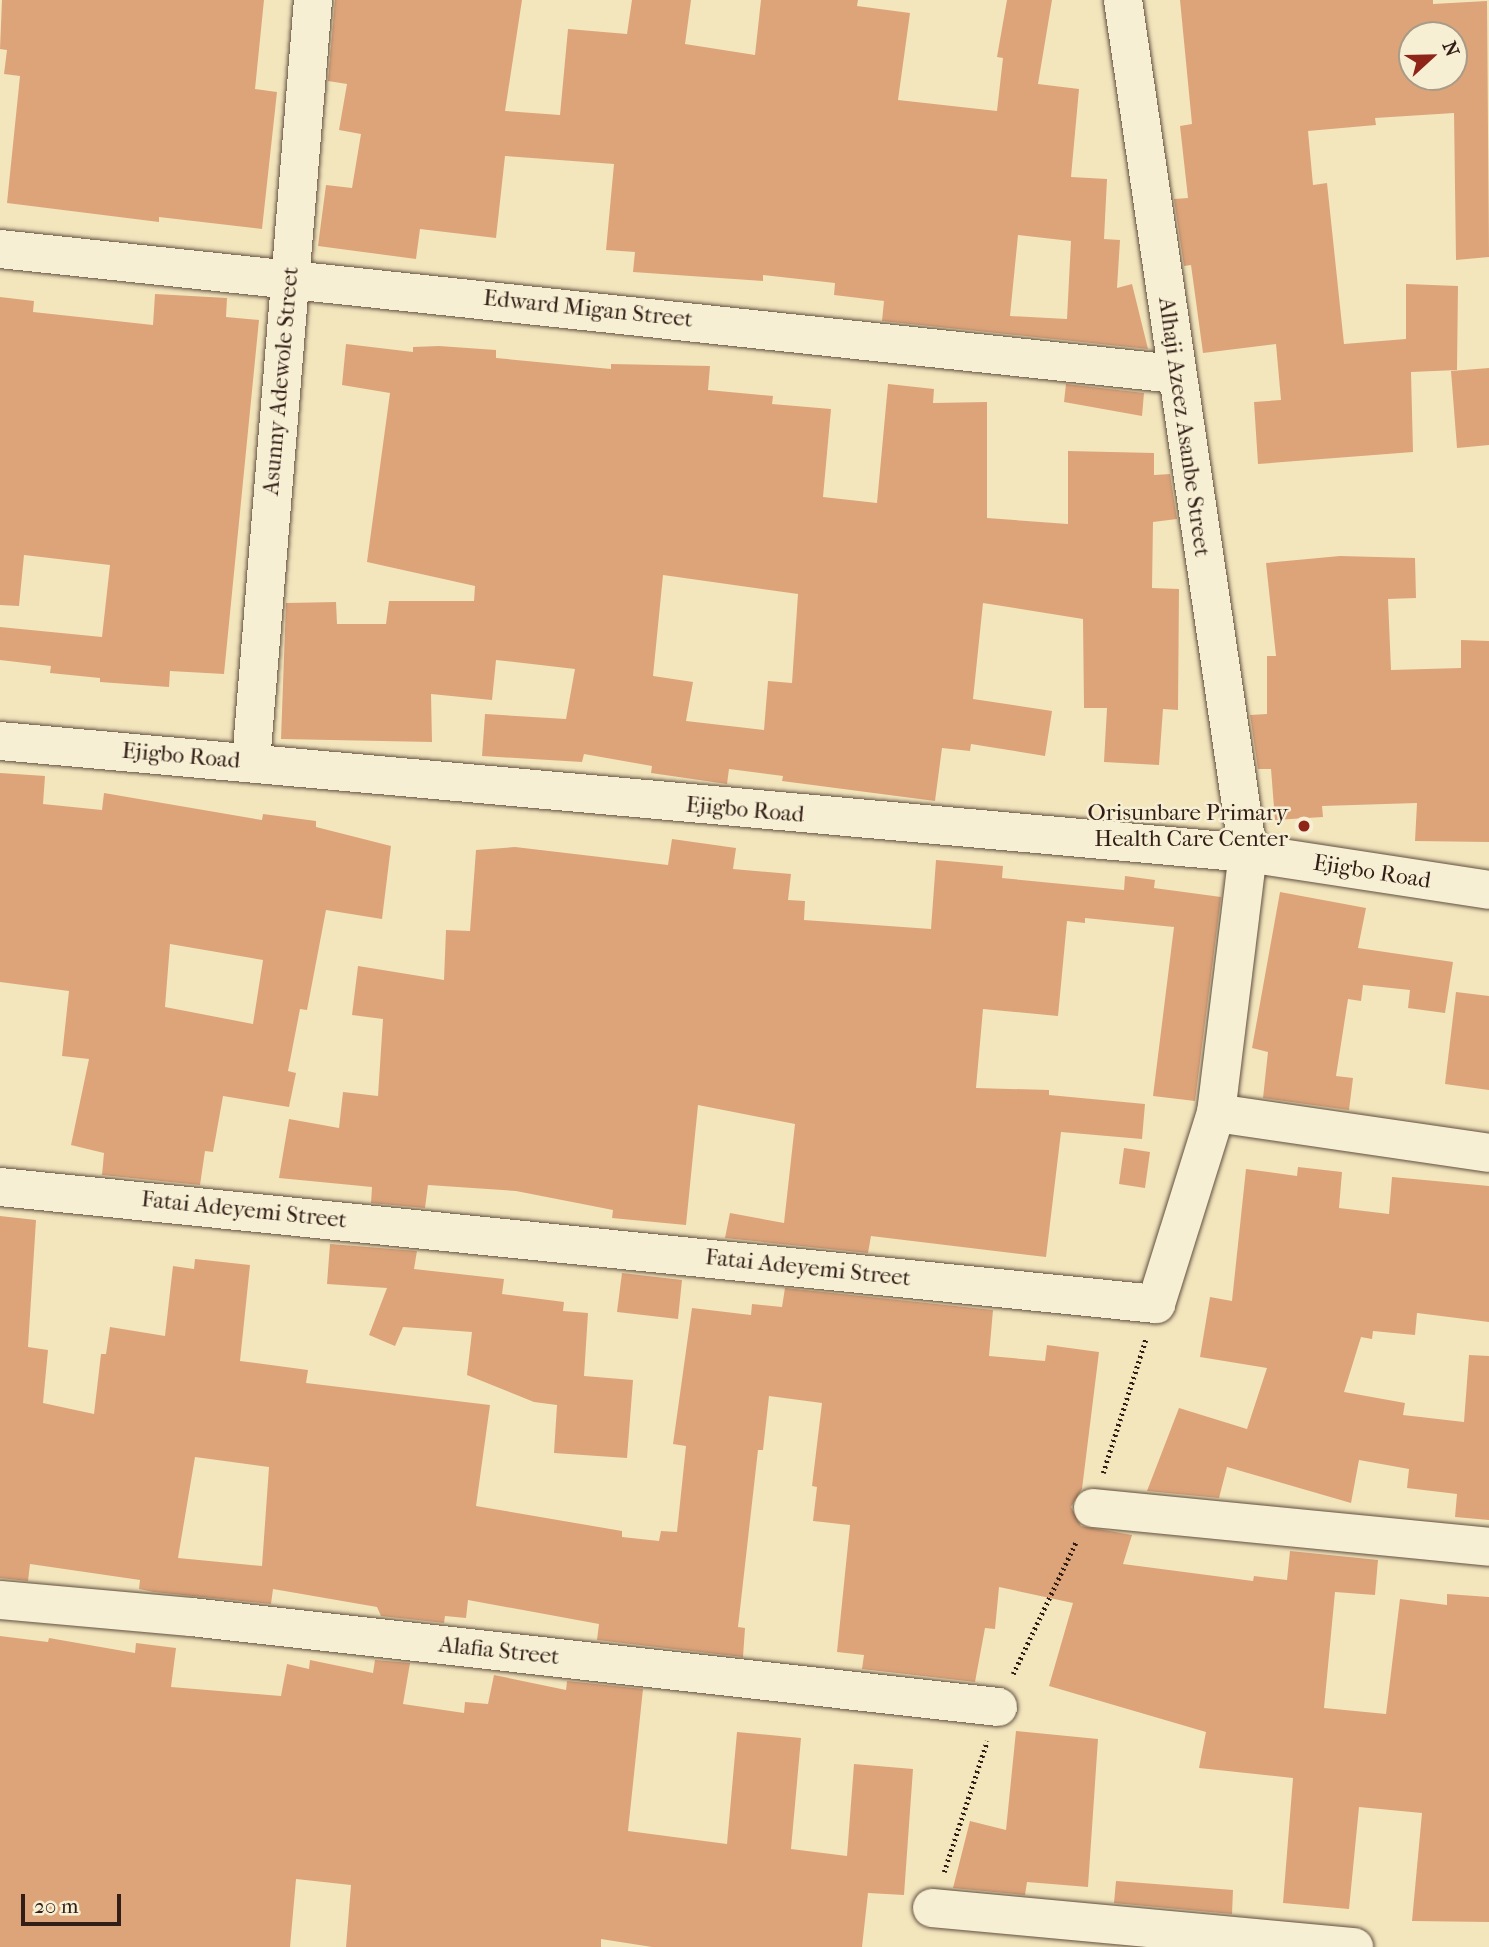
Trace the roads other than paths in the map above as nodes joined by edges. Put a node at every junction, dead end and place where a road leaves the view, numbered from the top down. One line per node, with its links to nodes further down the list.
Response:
1 (313, 0): 4 (street, Asunny Adewole Street)
2 (1123, 0): 5 (street, Alhaji Azeez Asanbe Street)
3 (0, 249): 4 (street, Edward Migan Street)
4 (289, 276): 5 (street, Edward Migan Street); 7 (street, Asunny Adewole Street)
5 (1175, 374): 8 (street, Alhaji Azeez Asanbe Street)
6 (0, 741): 7 (street, Ejigbo Road)
7 (251, 762): 8 (street, Ejigbo Road)
8 (1248, 853): 9 (street, Ejigbo Road); 10 (street, Fatai Adeyemi Street)
9 (1489, 890)
10 (1216, 1113): 11 (street); 12 (street, Fatai Adeyemi Street)
11 (1489, 1153)
12 (0, 1187)
13 (1093, 1508): 14 (street)
14 (1489, 1547)
15 (0, 1600): 16 (street, Alafia Street)
16 (998, 1707)
17 (932, 1908): 18 (street)
18 (1354, 1947)

